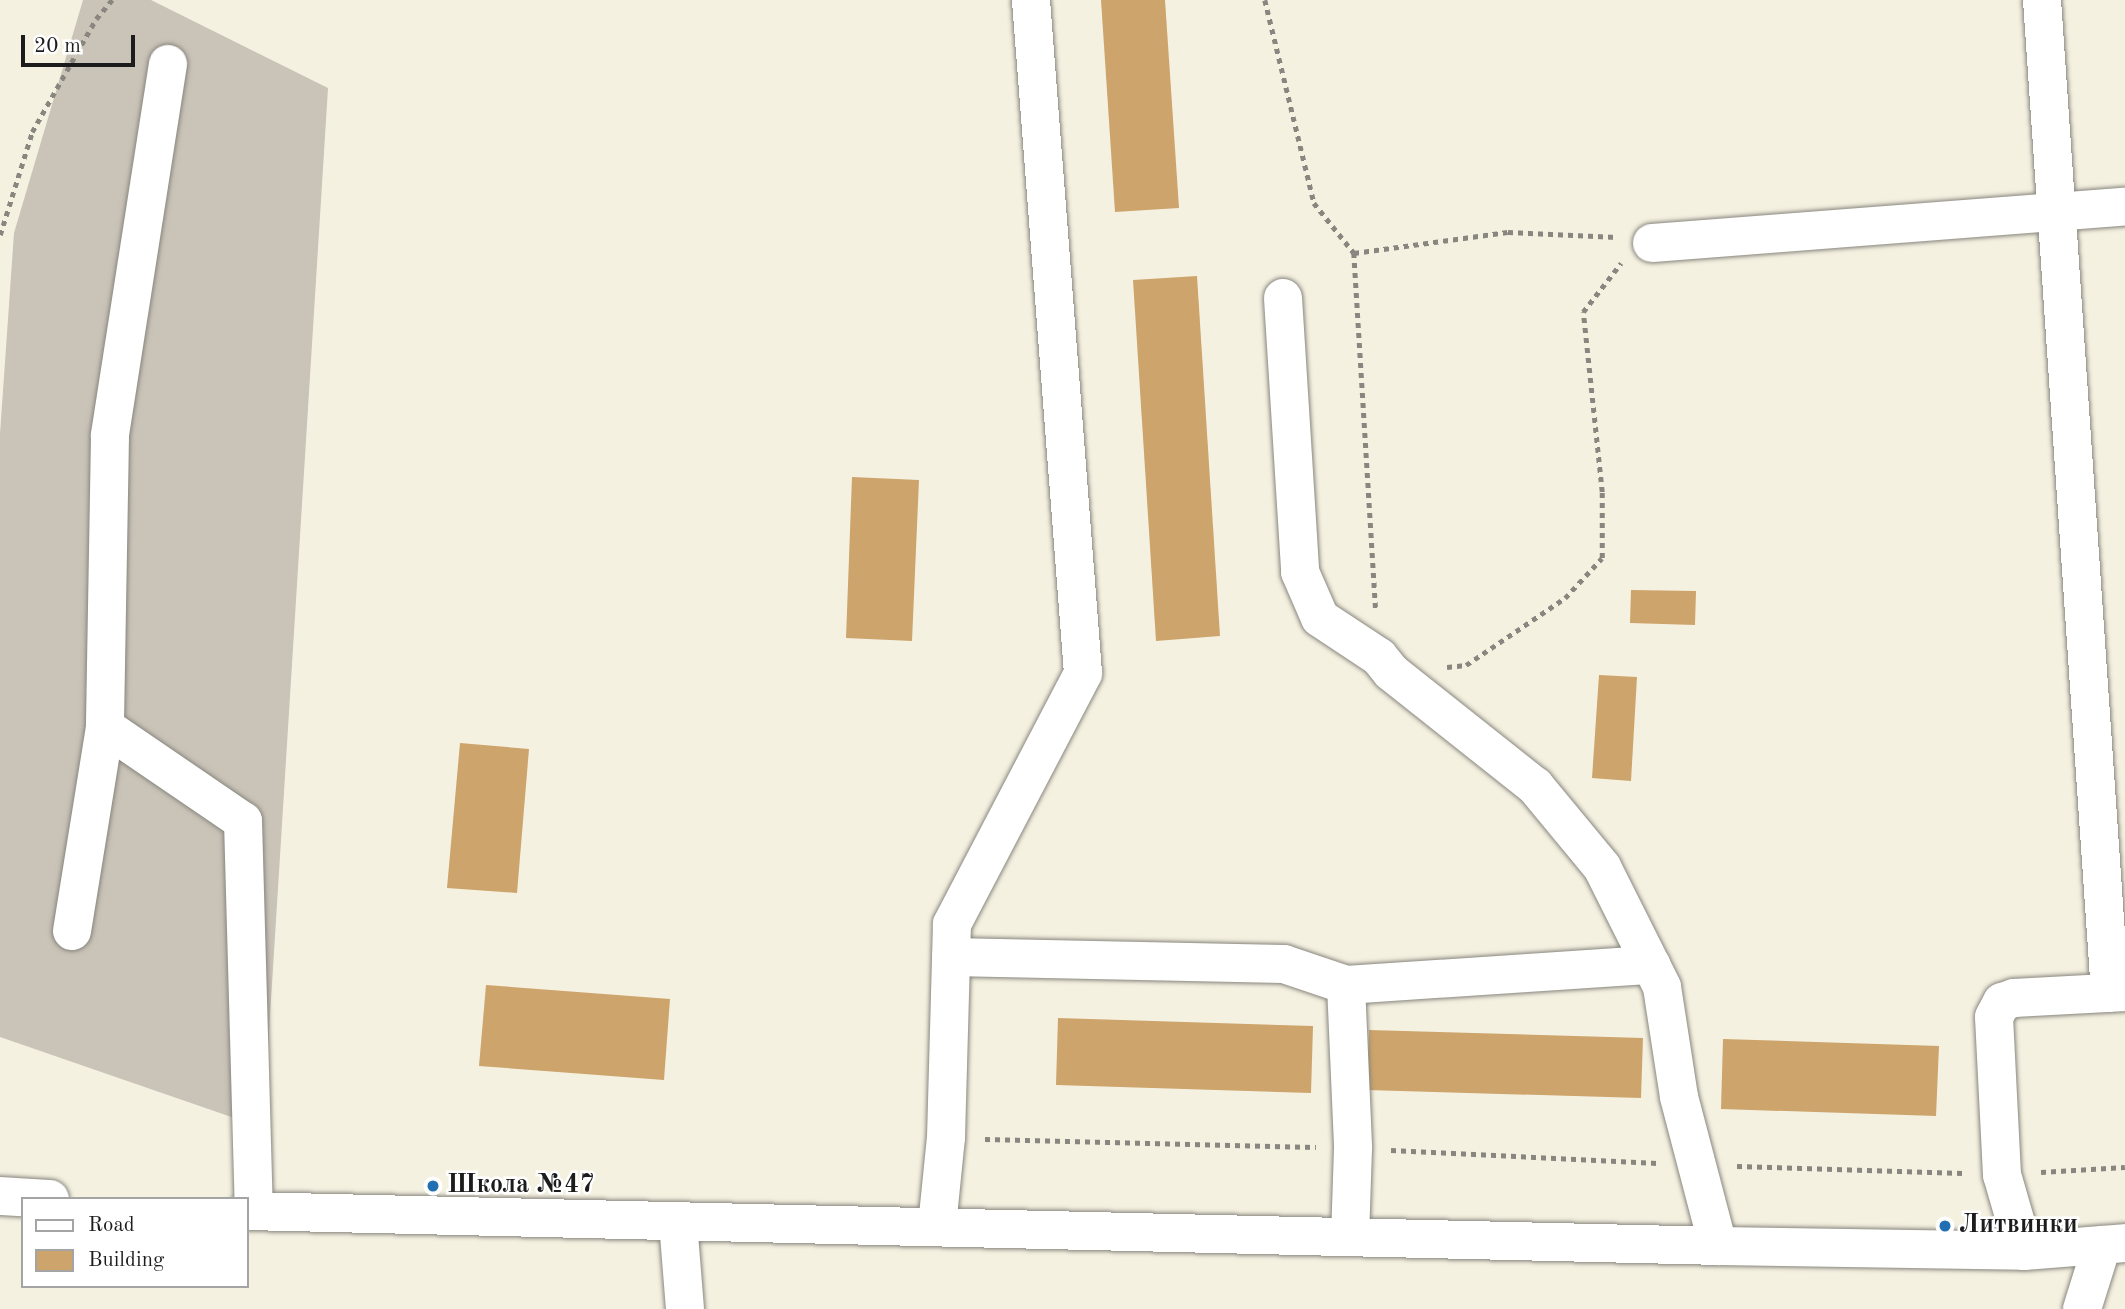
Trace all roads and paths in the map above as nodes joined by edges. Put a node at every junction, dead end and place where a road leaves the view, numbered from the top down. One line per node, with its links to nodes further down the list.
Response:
1 (112, 0): 8 (path)
2 (1031, 0): 15 (street)
3 (1265, 0): 10 (path)
4 (2042, 0): 7 (street)
5 (168, 64): 13 (street)
6 (2125, 207): 7 (street)
7 (2058, 212): 9 (street); 18 (street)
8 (0, 235)
9 (1652, 243): 10 (path); 12 (path)
10 (1354, 253): 12 (path)
11 (1283, 298): 12 (street)
12 (1385, 664): 16 (street)
13 (105, 727): 14 (street); 26 (street)
14 (72, 931)
15 (951, 957): 17 (street); 19 (street)
16 (1651, 965): 17 (street); 21 (street)
17 (1346, 985): 20 (street)
18 (2118, 992): 23 (street)
19 (946, 1138): 20 (path); 28 (street)
20 (1353, 1148): 21 (path); 29 (street)
21 (1697, 1165): 23 (path); 31 (street)
22 (2125, 1167): 23 (path)
23 (2002, 1175): 32 (street)
24 (0, 1196): 25 (street)
25 (21, 1197)
26 (251, 1211): 27 (street)
27 (678, 1222): 28 (street); 33 (street)
28 (937, 1226): 29 (street)
29 (1350, 1237): 31 (street)
30 (2113, 1244): 32 (street); 34 (street)
31 (1718, 1246): 32 (street)
32 (2024, 1251)
33 (685, 1309)
34 (2082, 1309)

